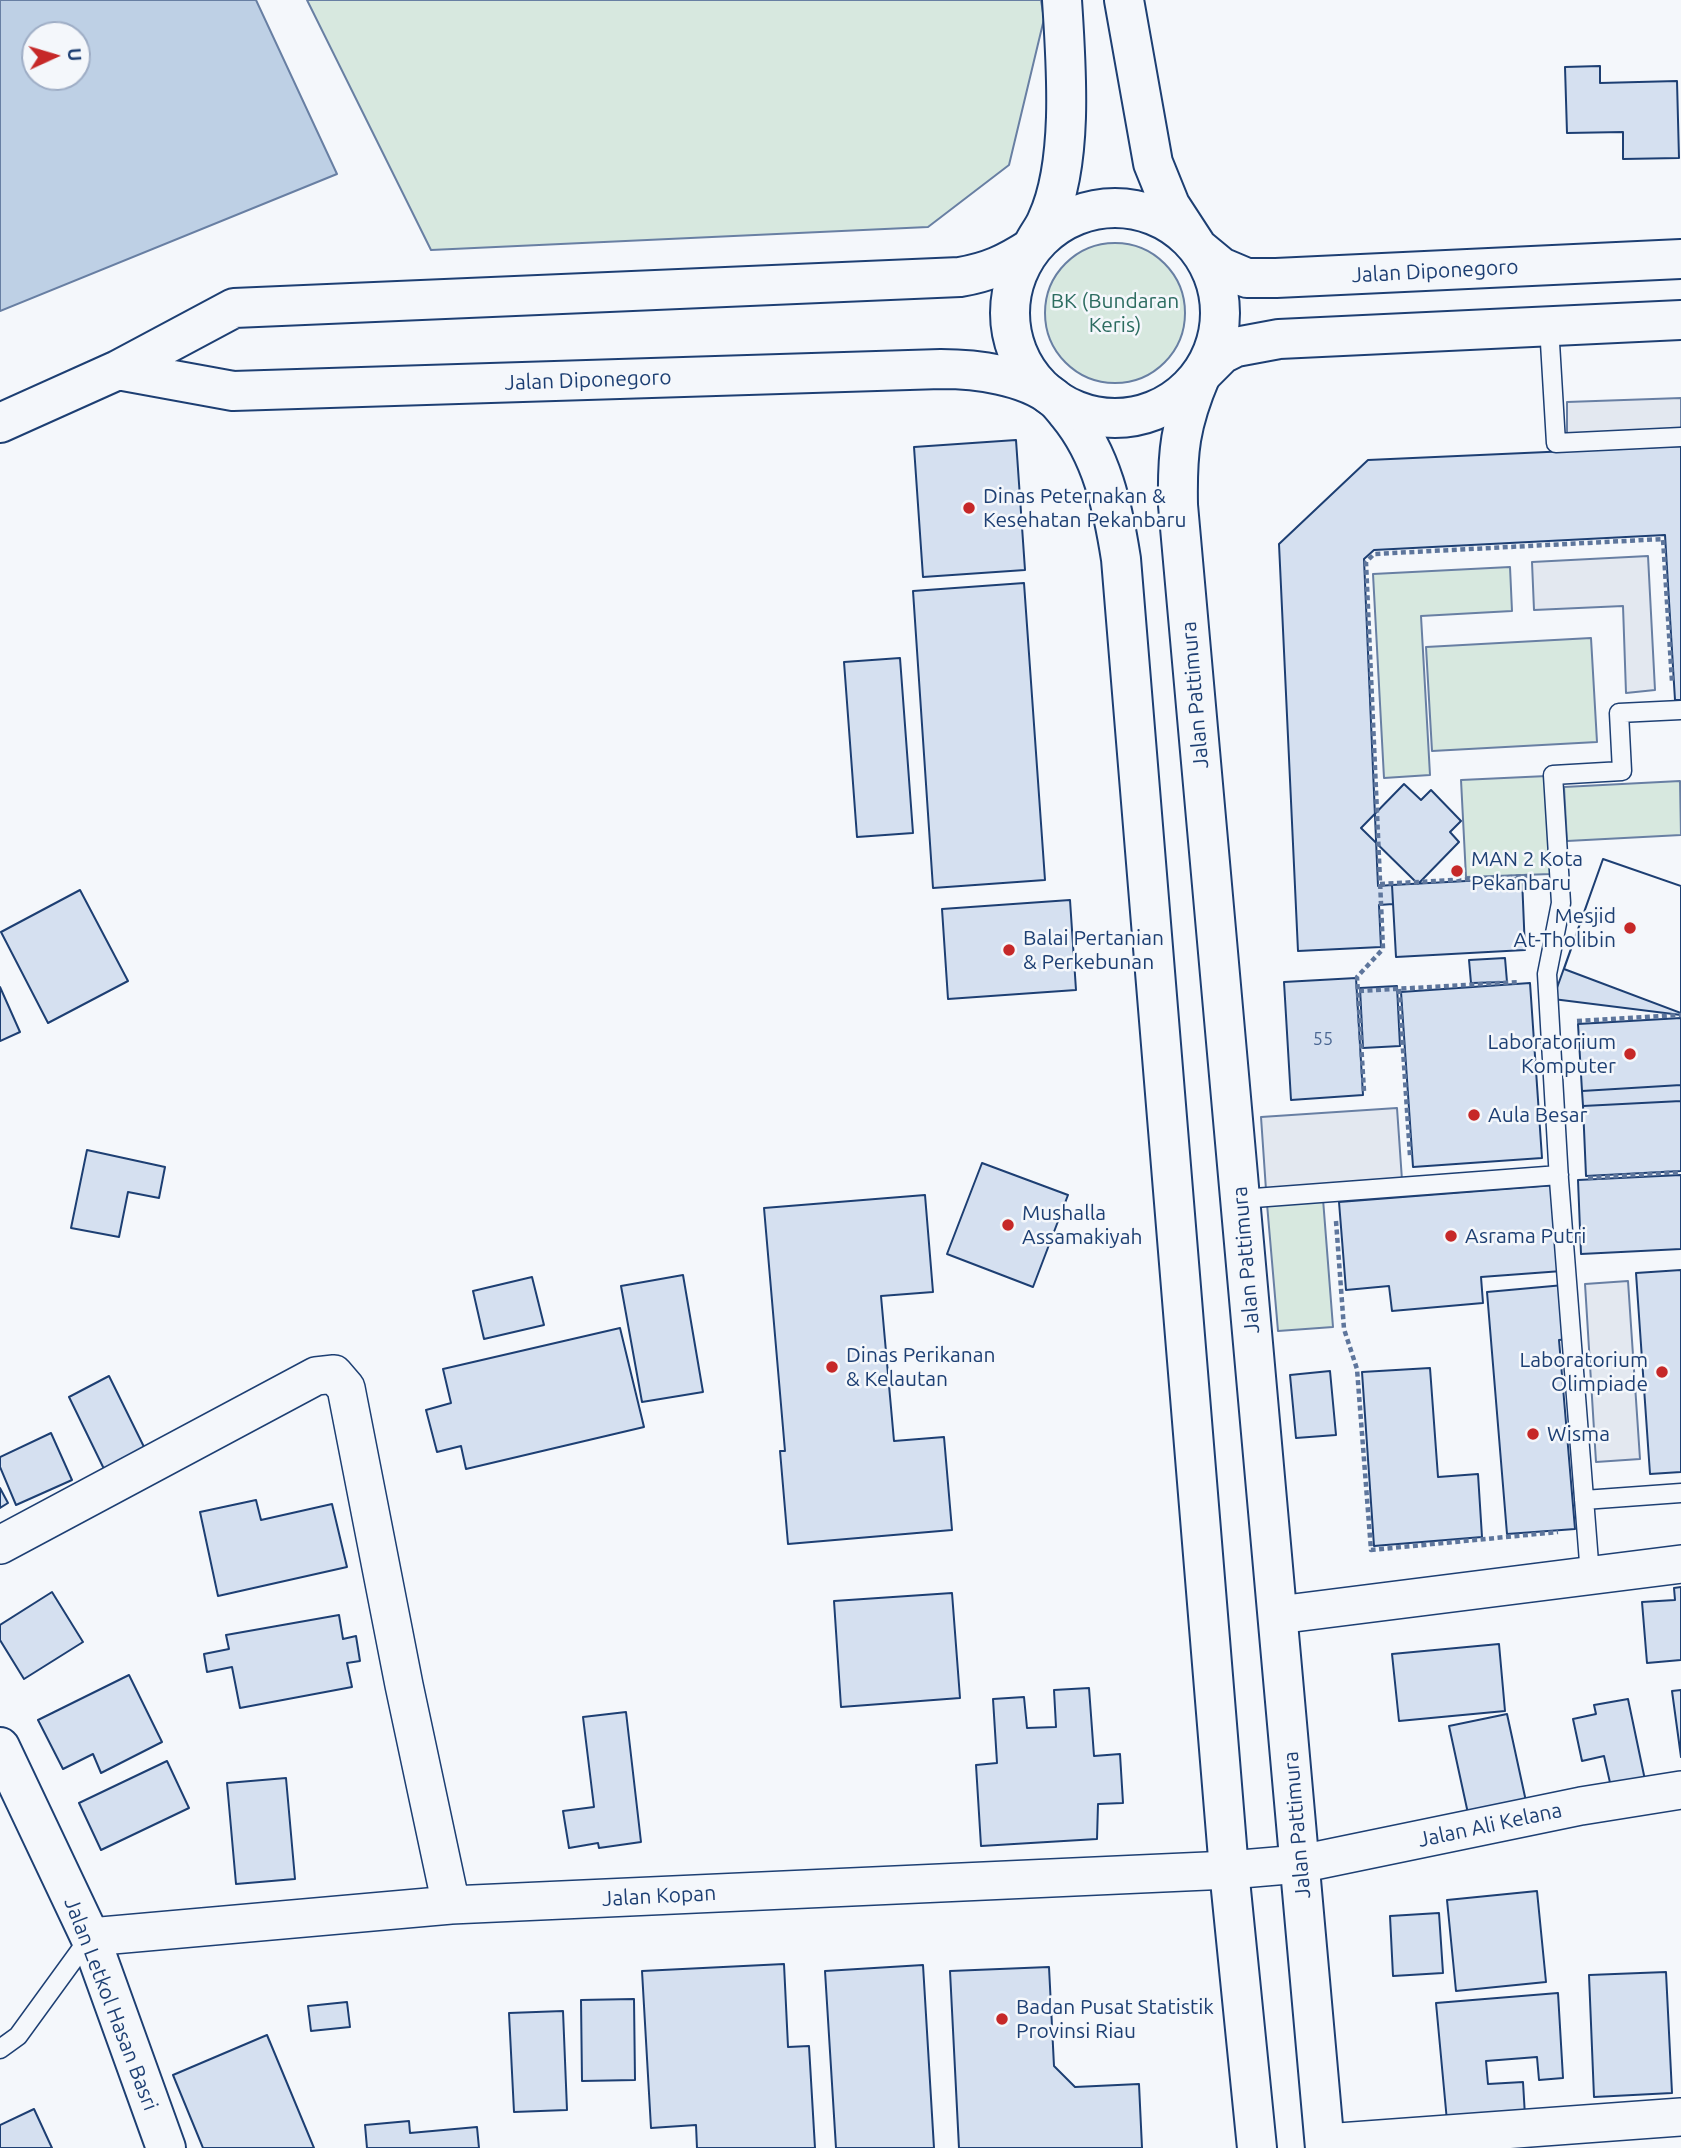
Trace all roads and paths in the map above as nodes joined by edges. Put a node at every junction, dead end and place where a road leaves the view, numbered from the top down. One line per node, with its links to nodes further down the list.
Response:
1 (1062, 0): 3 (main road)
2 (1124, 0): 4 (main road)
3 (1031, 248): 4 (main road); 8 (main road); 10 (main road)
4 (1198, 248): 5 (main road, Jalan Diponegoro); 9 (main road)
5 (1681, 259)
6 (1681, 320): 7 (main road)
7 (1549, 326): 9 (main road); 12 (lane)
8 (118, 370): 10 (main road, Jalan Diponegoro); 11 (main road)
9 (1201, 375): 10 (main road); 26 (main road, Jalan Pattimura)
10 (1054, 398): 37 (main road)
11 (0, 424)
12 (1681, 437)
13 (1677, 710): 14 (lane); 15 (path)
14 (1559, 874): 15 (path); 16 (lane)
15 (1380, 884): 18 (path)
16 (1547, 980): 17 (path); 20 (lane)
17 (1399, 989): 18 (path); 24 (path)
18 (1359, 991): 21 (path)
19 (1681, 1015): 20 (path)
20 (1550, 1022): 23 (lane)
21 (1364, 1091)
22 (1681, 1172): 23 (path)
23 (1559, 1177): 24 (lane); 28 (lane)
24 (1412, 1186): 25 (lane)
25 (1334, 1192): 26 (lane); 29 (path)
26 (1241, 1199): 33 (main road, Jalan Pattimura)
27 (1681, 1493): 28 (lane)
28 (1584, 1500): 29 (lane)
29 (1587, 1529): 32 (lane)
30 (0, 1545): 38 (street)
31 (1681, 1564): 32 (street)
32 (1590, 1575): 33 (street)
33 (1278, 1615): 36 (main road, Jalan Pattimura)
34 (0, 1747): 39 (main road, Jalan Letkol Hasan Basri)
35 (1681, 1790): 36 (street, Jalan Ali Kelana)
36 (1300, 1864): 37 (street, Jalan Ali Kelana); 42 (main road, Jalan Pattimura)
37 (1229, 1870): 38 (street, Jalan Kopan); 44 (main road)
38 (451, 1905): 39 (street, Jalan Kopan)
39 (90, 1937): 40 (lane); 43 (main road, Jalan Letkol Hasan Basri)
40 (0, 2049)
41 (1681, 2117): 42 (street)
42 (1325, 2145)
43 (166, 2148)
44 (1256, 2148)

